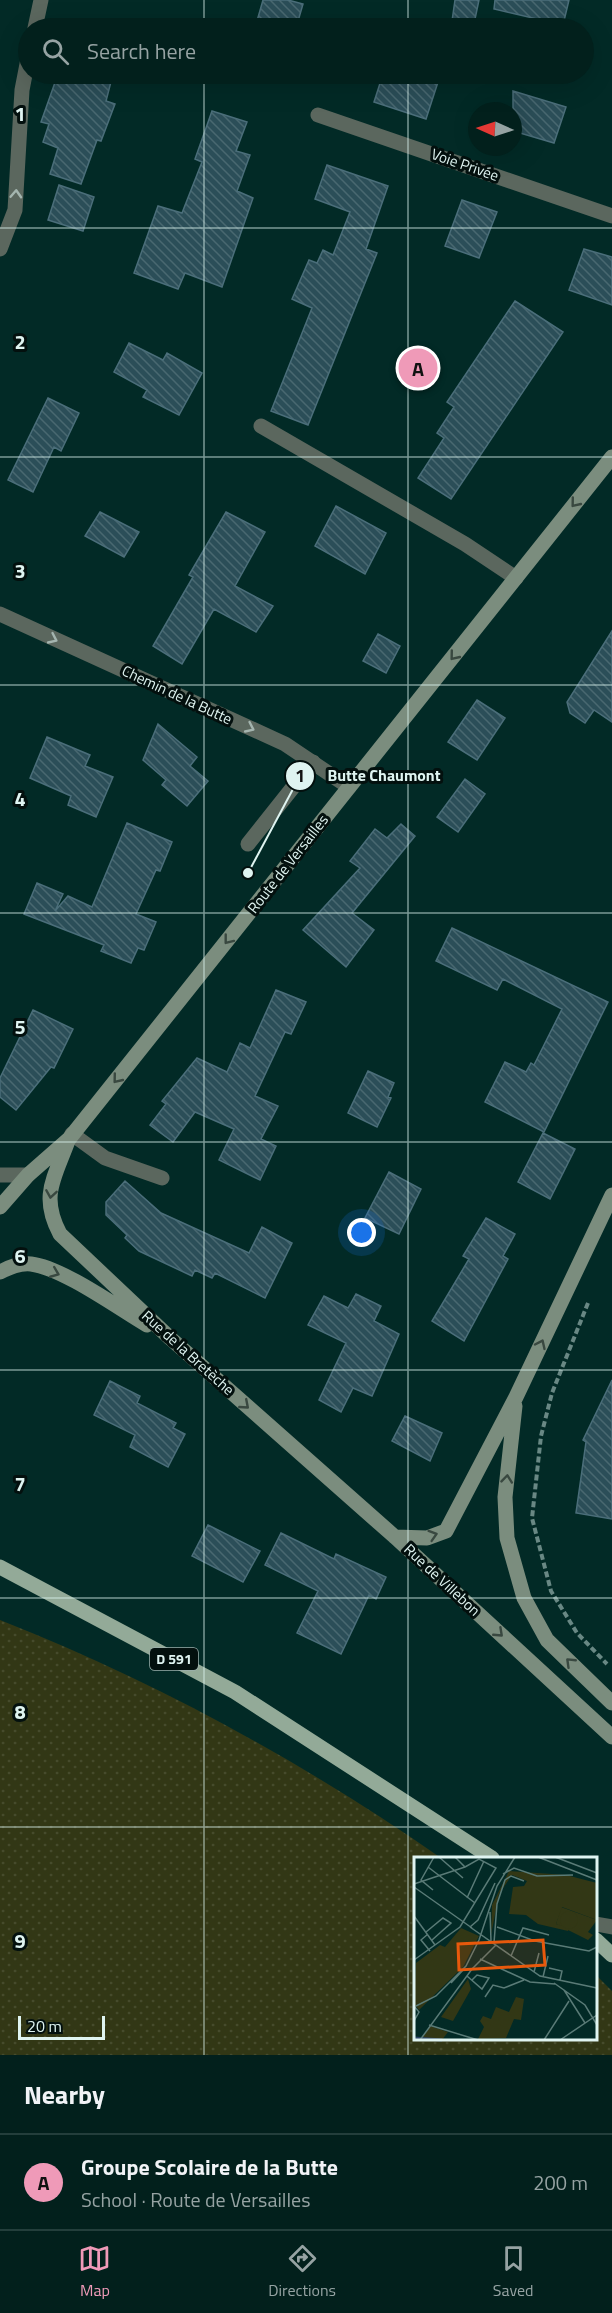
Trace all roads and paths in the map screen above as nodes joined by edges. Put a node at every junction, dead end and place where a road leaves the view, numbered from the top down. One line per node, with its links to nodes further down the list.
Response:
1 (41, 0): 2 (street)
2 (37, 18)
3 (23, 84): 6 (street, one-way to 3)
4 (318, 115): 5 (street, Voie Privée)
5 (612, 216)
6 (0, 249)
7 (261, 426): 9 (street)
8 (612, 457): 9 (main road, Route de Versailles, one-way to 9)
9 (516, 578): 12 (main road, Route de Versailles, one-way to 12)
10 (0, 614): 11 (street, Chemin de la Butte, one-way to 11)
11 (313, 762): 12 (street, Chemin de la Butte); 13 (street)
12 (349, 787): 14 (main road, Route de Versailles, one-way to 14)
13 (248, 844)
14 (70, 1136): 16 (main road, Route de Versailles); 17 (street); 22 (main road, Rue de la Bretèche, one-way to 22)
15 (0, 1175): 16 (street)
16 (28, 1175): 19 (main road, Route de Versailles)
17 (162, 1178)
18 (612, 1195): 23 (main road, Rue de Villebon, one-way to 18)
19 (0, 1207)
20 (0, 1272): 22 (main road, one-way to 22)
21 (589, 1300): 26 (path)
22 (170, 1338): 24 (main road, Rue de la Bretèche, one-way to 24)
23 (516, 1397): 24 (main road, Rue de Villebon, one-way to 23); 27 (main road, Rue de Villebon, one-way to 23)
24 (395, 1537): 28 (main road, Rue de Villebon, one-way to 28)
25 (0, 1567): 29 (main road, D 591)
26 (612, 1669)
27 (612, 1703)
28 (612, 1737)
29 (490, 1857)
30 (597, 1924): 31 (street)
31 (612, 1927)
32 (597, 1941): 33 (main road)
33 (612, 1955)

